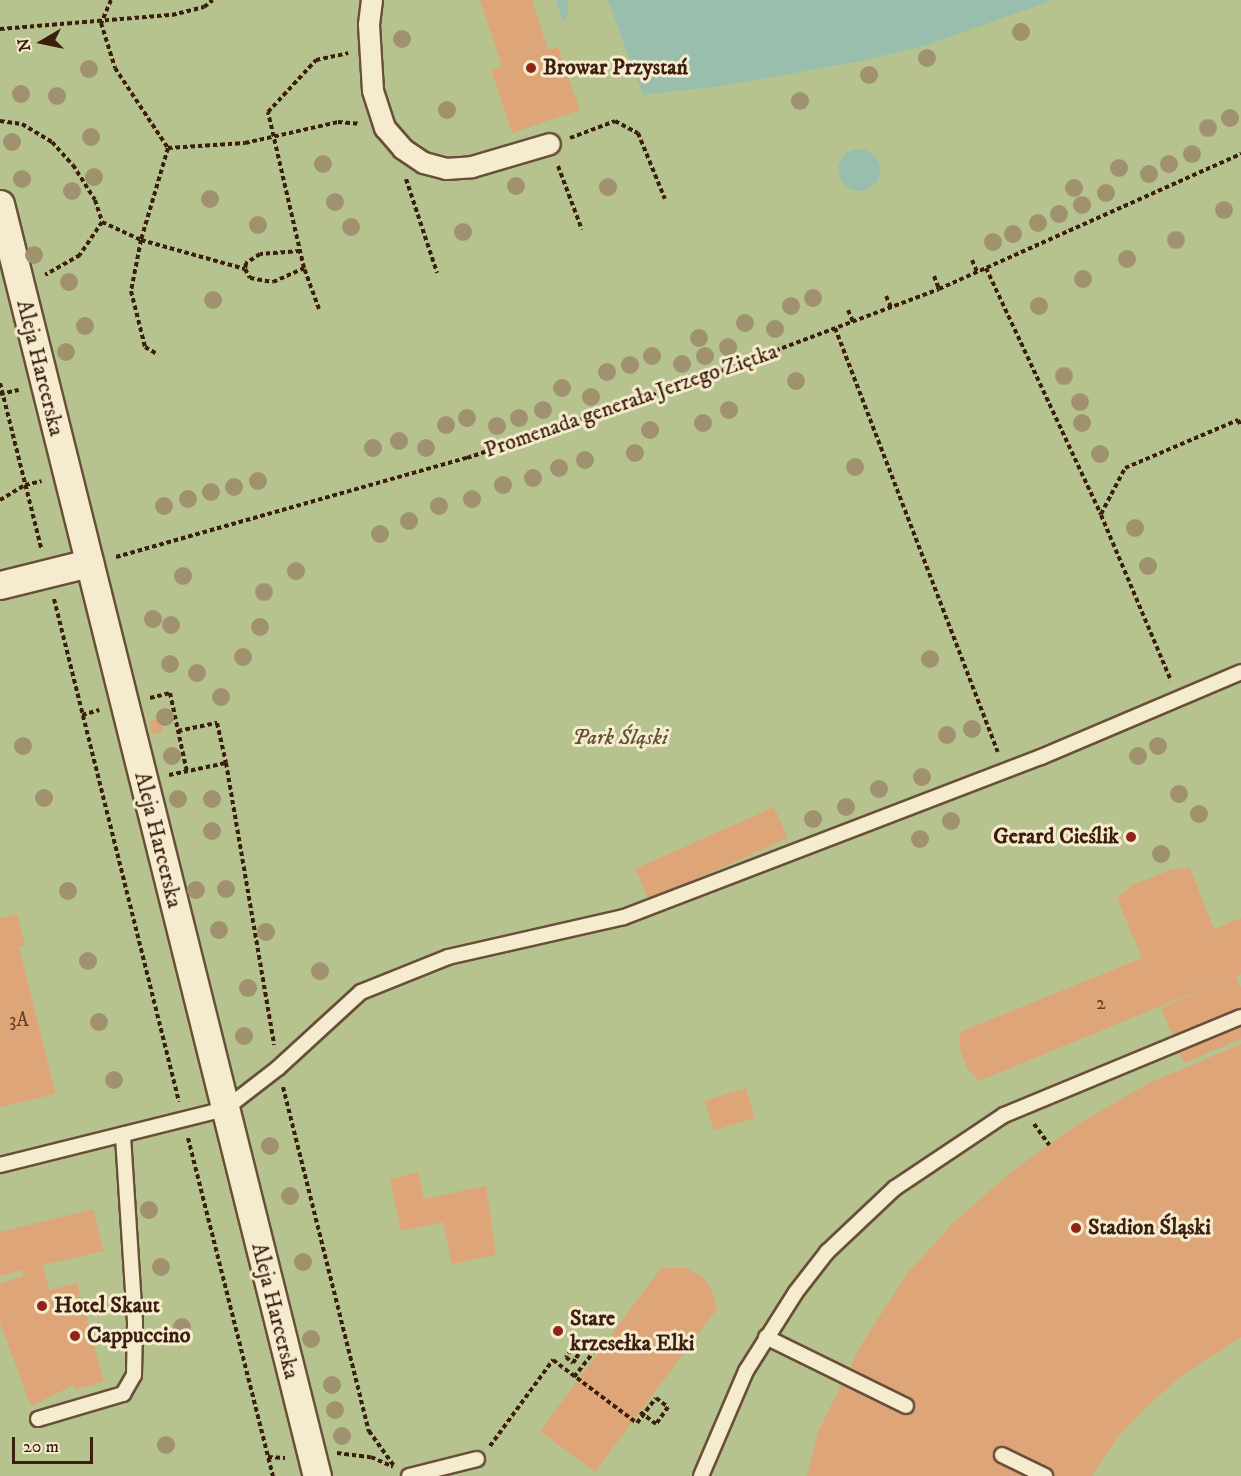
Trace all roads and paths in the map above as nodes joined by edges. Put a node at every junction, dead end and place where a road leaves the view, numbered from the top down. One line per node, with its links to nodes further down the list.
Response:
1 (111, 0): 4 (path)
2 (213, 0): 4 (path)
3 (372, 0): 8 (street)
4 (101, 23): 5 (path); 12 (path)
5 (0, 29)
6 (349, 53): 10 (path)
7 (0, 121): 17 (path)
8 (389, 132): 10 (path); 11 (street); 26 (path)
9 (584, 132): 15 (path)
10 (274, 136): 12 (path); 20 (path)
11 (550, 144)
12 (168, 148): 19 (path)
13 (1241, 154): 23 (path, Promenada generała Jerzego Ziętka)
14 (560, 175): 18 (path)
15 (665, 199)
16 (0, 204): 28 (street, Aleja Harcerska)
17 (102, 222): 19 (path); 28 (path)
18 (582, 230)
19 (141, 240): 24 (path); 36 (path)
20 (300, 251): 22 (path); 24 (path)
21 (972, 260): 25 (path)
22 (304, 268): 24 (path); 32 (path)
23 (986, 268): 25 (path, Promenada generała Jerzego Ziętka); 45 (path)
24 (245, 269)
25 (977, 272): 29 (path, Promenada generała Jerzego Ziętka)
26 (437, 273)
27 (934, 276): 29 (path)
28 (19, 282): 46 (street, Aleja Harcerska)
29 (939, 289): 31 (path, Promenada generała Jerzego Ziętka)
30 (886, 296): 31 (path)
31 (891, 307): 34 (path, Promenada generała Jerzego Ziętka)
32 (319, 309)
33 (848, 310): 34 (path)
34 (853, 322): 35 (path, Promenada generała Jerzego Ziętka)
35 (835, 328): 46 (path, Promenada generała Jerzego Ziętka); 53 (path)
36 (157, 354)
37 (0, 383): 39 (path, Aleja Harcerska)
38 (16, 391): 39 (path)
39 (1, 394): 43 (path, Aleja Harcerska)
40 (1240, 419): 41 (path); 45 (path)
41 (1241, 426)
42 (39, 481): 43 (path)
43 (25, 485): 44 (path); 47 (path, Aleja Harcerska)
44 (0, 500)
45 (1101, 515): 50 (path)
46 (89, 563): 47 (street); 58 (street, Aleja Harcerska)
47 (48, 573): 48 (street); 57 (path, Aleja Harcerska)
48 (0, 585)
49 (1241, 672): 50 (lane)
50 (1178, 699): 53 (lane)
51 (178, 731): 52 (path)
52 (226, 763): 54 (path); 56 (path)
53 (1005, 770): 56 (lane)
54 (187, 772)
55 (1241, 1017): 62 (lane)
56 (278, 1068): 58 (lane); 68 (path)
57 (179, 1104)
58 (225, 1109): 59 (lane); 72 (street, Aleja Harcerska)
59 (123, 1134): 61 (lane); 67 (lane)
60 (188, 1137): 71 (path, Aleja Harcerska)
61 (0, 1165)
62 (766, 1337): 65 (lane); 74 (lane)
63 (601, 1347): 64 (path)
64 (574, 1377): 66 (path); 70 (path)
65 (906, 1406)
66 (640, 1412)
67 (38, 1419)
68 (334, 1452)
69 (1002, 1455): 75 (lane)
70 (477, 1459): 73 (lane)
71 (273, 1476)
72 (317, 1476)
73 (409, 1476)
74 (701, 1476)
75 (1045, 1476)

